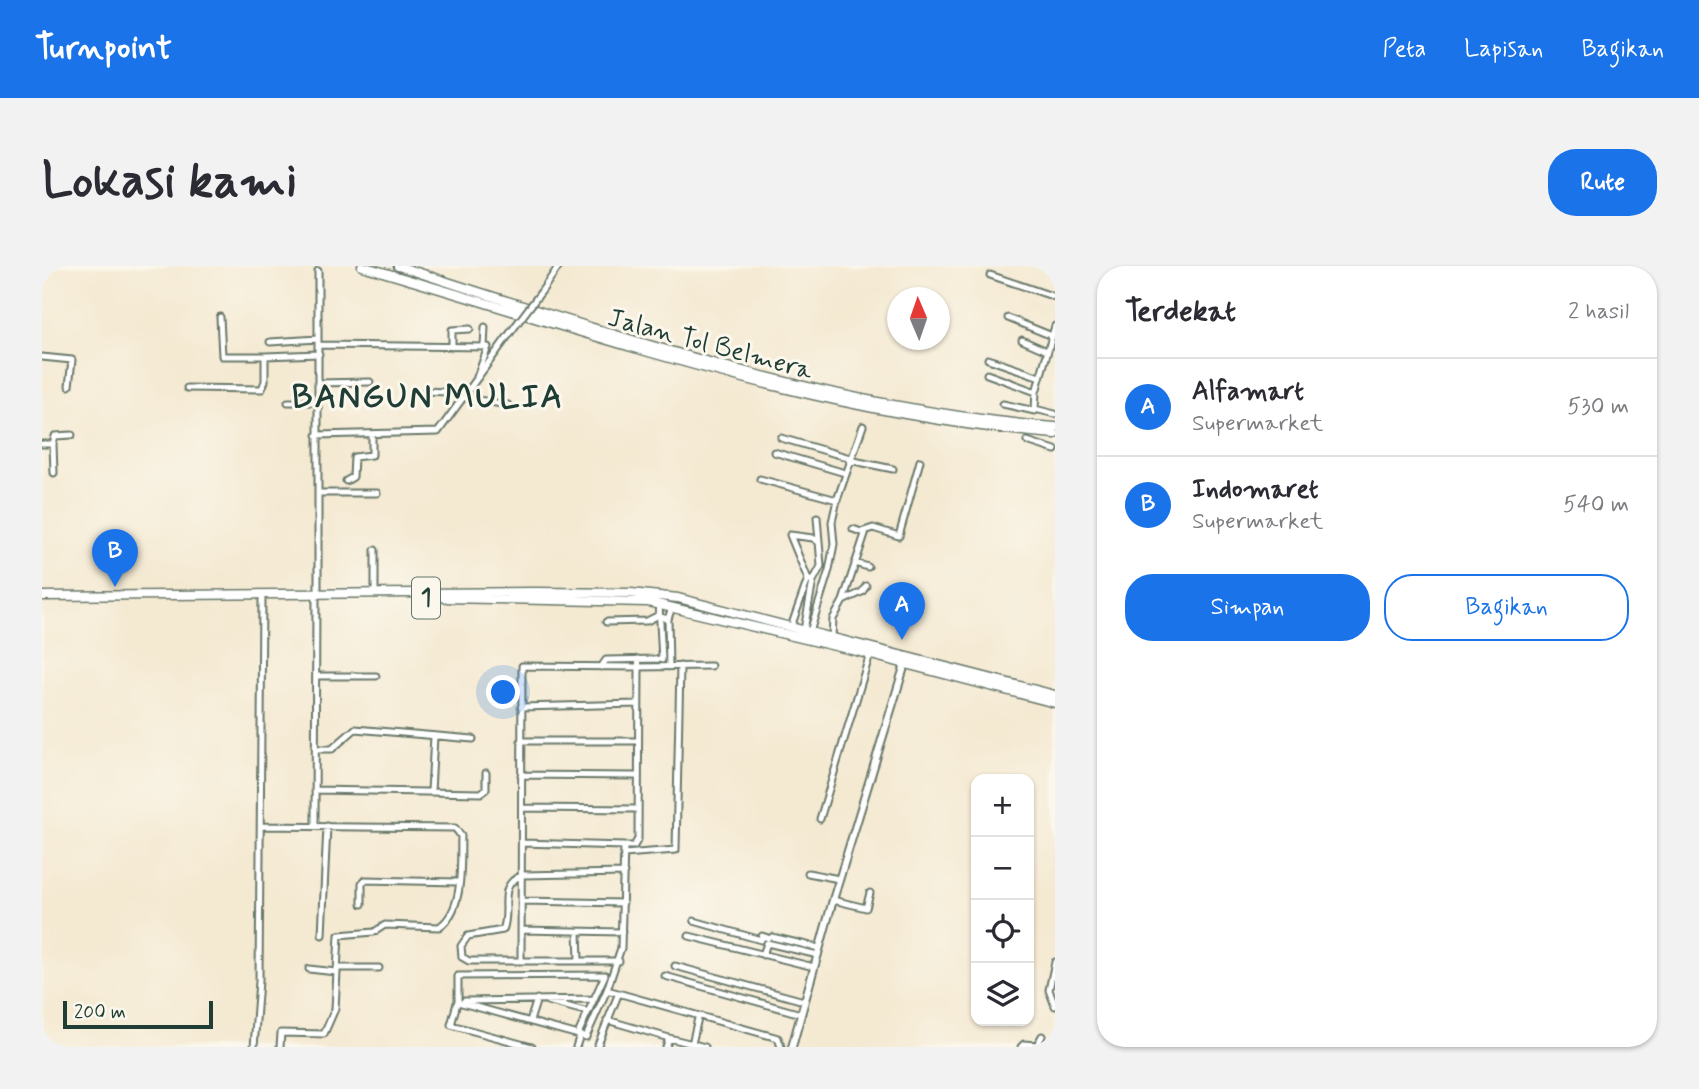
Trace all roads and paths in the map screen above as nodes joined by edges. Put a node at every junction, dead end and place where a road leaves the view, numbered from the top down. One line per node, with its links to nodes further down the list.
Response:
1 (46, 266): 6 (street)
2 (362, 266): 24 (highway, Jalan Tol Belmera)
3 (398, 266): 24 (highway, Jalan Tol Belmera)
4 (559, 266): 29 (street, bridge)
5 (318, 271): 17 (street)
6 (42, 275)
7 (990, 275): 8 (street)
8 (1055, 297)
9 (220, 317): 23 (street)
10 (1008, 318): 14 (street)
11 (1055, 326): 14 (street)
12 (485, 327): 19 (street)
13 (470, 328): 18 (street)
14 (1052, 336): 20 (street)
15 (1022, 340): 20 (street)
16 (270, 342): 17 (street)
17 (318, 342): 18 (street); 21 (street)
18 (452, 347): 19 (street)
19 (484, 347): 29 (street)
20 (1047, 351): 28 (street)
21 (318, 354): 23 (street); 31 (street)
22 (42, 356): 32 (street)
23 (265, 356): 33 (street)
24 (680, 358): 26 (highway, Jalan Tol Belmera)
25 (988, 359): 28 (street)
26 (691, 361): 44 (highway, Jalan Tol Belmera); 45 (highway, Jalan Tol Belmera)
27 (987, 374): 35 (street)
28 (1040, 377): 35 (street)
29 (478, 379): 36 (street)
30 (370, 382): 31 (street)
31 (318, 383): 38 (street)
32 (69, 386)
33 (187, 388)
34 (425, 391): 36 (street)
35 (1036, 392): 41 (street)
36 (467, 396): 40 (street); 48 (street)
37 (288, 402): 38 (street)
38 (318, 402): 47 (street)
39 (1003, 404): 41 (street)
40 (508, 405)
41 (1035, 411): 42 (street)
42 (1055, 414)
43 (863, 426): 55 (street)
44 (1055, 427)
45 (1055, 434)
46 (72, 435): 52 (street)
47 (317, 435): 48 (street); 62 (street)
48 (372, 435): 61 (street)
49 (781, 438): 55 (street)
50 (1027, 441): 53 (street)
51 (42, 444): 52 (street)
52 (53, 444): 58 (street)
53 (1055, 450)
54 (774, 452): 59 (street)
55 (850, 459): 57 (street); 59 (street)
56 (920, 461): 67 (street)
57 (892, 469)
58 (54, 473)
59 (845, 473): 64 (street)
60 (760, 479): 64 (street)
61 (346, 481)
62 (318, 493): 63 (street); 75 (street)
63 (377, 493)
64 (837, 500): 87 (street)
65 (817, 517): 68 (street)
66 (853, 529): 67 (street)
67 (866, 531): 70 (street)
68 (817, 541): 72 (street); 72 (street)
69 (375, 550): 74 (street)
70 (855, 562): 71 (street); 78 (street)
71 (868, 567)
72 (810, 580): 80 (street)
73 (866, 586): 78 (street)
74 (375, 594): 75 (highway, 1); 85 (highway, 1)
75 (317, 596): 76 (highway, 1); 77 (highway, 1); 79 (highway, 1); 99 (street)
76 (42, 598): 77 (highway, 1)
77 (262, 599): 119 (street)
78 (843, 601): 88 (street)
79 (659, 604): 81 (highway, 1); 82 (street)
80 (803, 606): 86 (street); 87 (street)
81 (672, 607): 83 (street); 85 (highway, 1)
82 (660, 617): 83 (street); 84 (street); 91 (street)
83 (668, 619): 98 (street)
84 (606, 622)
85 (763, 625): 86 (highway, 1); 89 (highway, 1)
86 (791, 627): 87 (highway, 1)
87 (807, 631): 88 (highway, 1)
88 (832, 637): 101 (highway, 1)
89 (870, 654): 92 (highway, 1); 117 (street)
90 (638, 659): 91 (street); 95 (street); 96 (street)
91 (662, 659): 97 (street)
92 (905, 664): 102 (highway, 1); 127 (main road)
93 (680, 666): 94 (street); 98 (street); 123 (street)
94 (711, 666)
95 (601, 667): 96 (street); 104 (street)
96 (639, 667): 97 (street); 103 (street)
97 (661, 667): 98 (street)
98 (669, 667)
99 (317, 676): 100 (street); 109 (street)
100 (376, 676)
101 (1055, 695)
102 (1055, 703)
103 (638, 704): 104 (street); 108 (street)
104 (521, 707): 107 (street)
105 (434, 736): 106 (street); 109 (street); 114 (street)
106 (473, 739)
107 (521, 741): 108 (street); 111 (street)
108 (638, 741): 112 (street)
109 (316, 750): 113 (street)
110 (486, 773): 114 (street)
111 (521, 775): 112 (street); 115 (street)
112 (638, 776): 116 (street)
113 (315, 790): 114 (street); 118 (street)
114 (431, 792)
115 (522, 808): 116 (street); 121 (street)
116 (637, 808): 122 (street)
117 (820, 819)
118 (315, 826): 119 (street); 120 (street)
119 (261, 827): 169 (street)
120 (327, 827): 128 (street); 138 (street)
121 (522, 844): 122 (street); 126 (street)
122 (624, 846): 123 (street)
123 (624, 854): 124 (street)
124 (624, 873): 126 (street); 132 (street)
125 (808, 873): 127 (street)
126 (523, 875): 131 (street); 144 (street)
127 (839, 879): 130 (main road)
128 (458, 882): 133 (street); 152 (street)
129 (870, 893): 130 (street)
130 (833, 900): 142 (main road)
131 (523, 901): 132 (street); 135 (street)
132 (623, 903): 137 (street)
133 (362, 904)
134 (694, 922): 141 (street)
135 (522, 930): 136 (street); 144 (street)
136 (578, 932): 137 (street); 145 (street)
137 (622, 932): 147 (street)
138 (322, 935)
139 (688, 936): 143 (street)
140 (772, 937): 142 (street)
141 (767, 943): 142 (street); 143 (street)
142 (818, 952): 149 (main road)
143 (764, 955): 149 (street)
144 (521, 960): 145 (street)
145 (579, 960): 147 (street)
146 (1055, 962): 159 (street)
147 (618, 963): 154 (street)
148 (675, 965): 157 (street)
149 (814, 967): 157 (main road)
150 (379, 968): 152 (street)
151 (309, 969): 152 (street)
152 (337, 970): 170 (street)
153 (665, 976): 161 (street)
154 (612, 993): 162 (street); 163 (street); 165 (street)
155 (538, 999): 156 (street); 158 (street); 160 (street); 164 (street)
156 (594, 999): 158 (street); 160 (street)
157 (804, 1001): 161 (main road)
158 (457, 1002): 164 (street); 171 (street)
159 (1055, 1006)
160 (588, 1012): 165 (street)
161 (801, 1014): 177 (main road)
162 (698, 1018): 168 (street); 176 (street)
163 (607, 1020): 167 (street); 173 (street)
164 (530, 1021): 165 (street)
165 (579, 1035): 172 (street)
166 (1042, 1036): 178 (street)
167 (669, 1038): 168 (street); 174 (street)
168 (691, 1044): 175 (street)
169 (254, 1047)
170 (279, 1047)
171 (533, 1047)
172 (576, 1047)
173 (597, 1047)
174 (666, 1047)
175 (705, 1047)
176 (781, 1047)
177 (792, 1047)
178 (1021, 1047)

